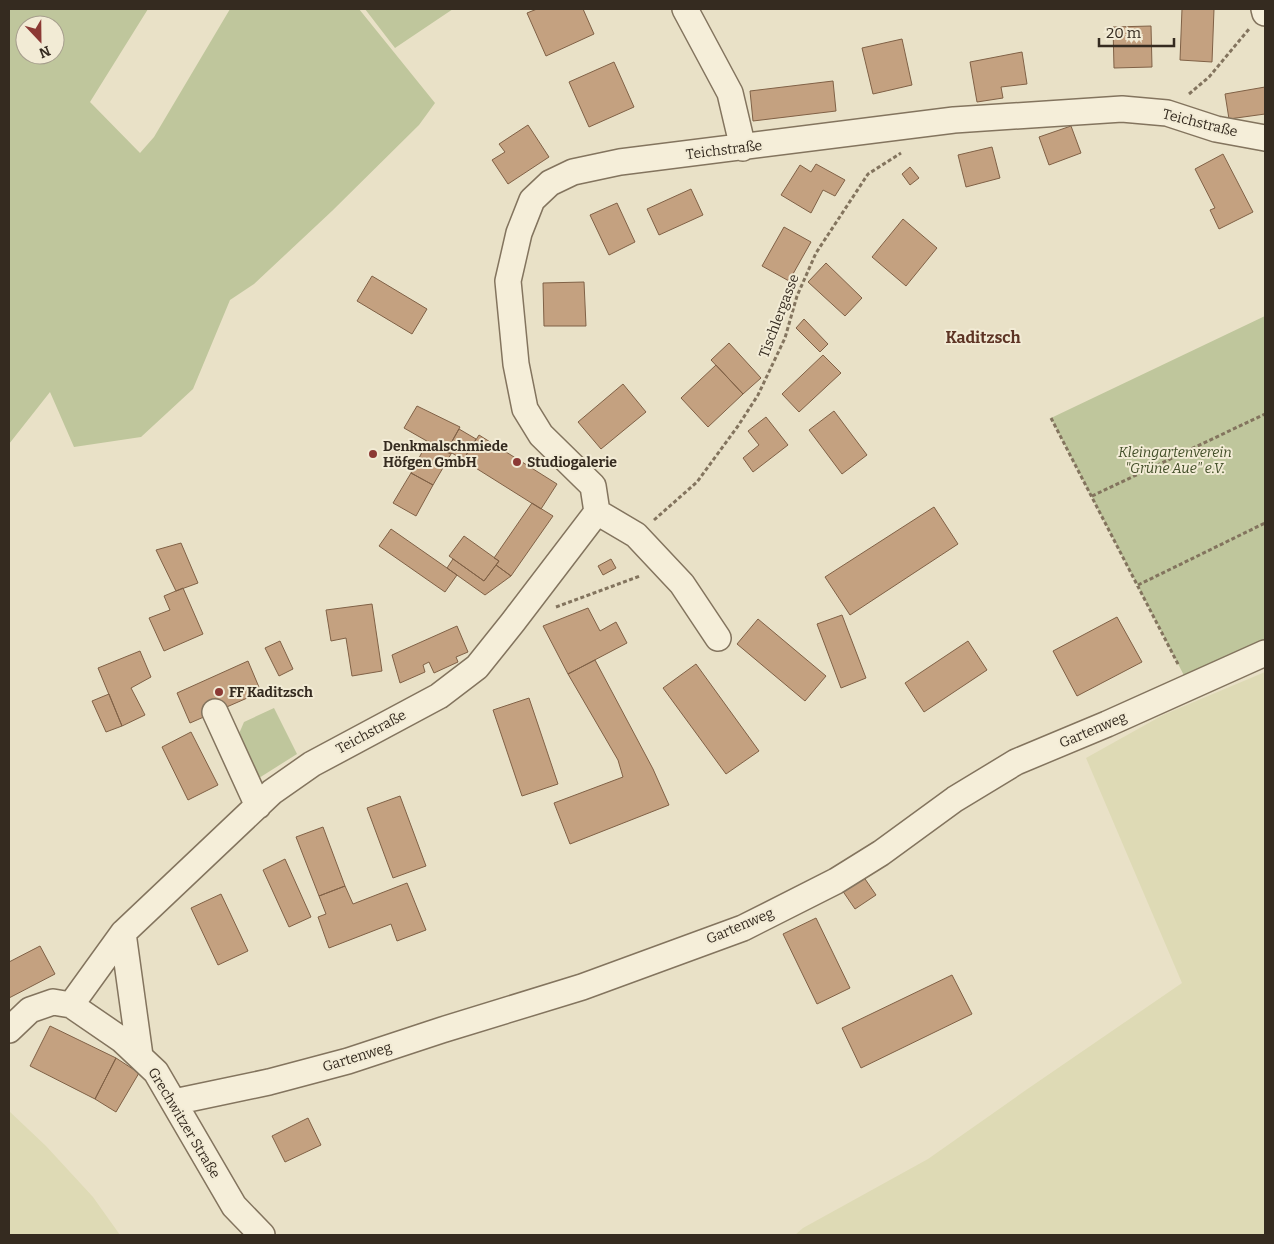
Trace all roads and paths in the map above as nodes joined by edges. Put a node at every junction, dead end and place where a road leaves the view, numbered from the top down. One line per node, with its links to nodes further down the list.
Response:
1 (685, 9): 6 (street)
2 (1264, 9): 3 (street)
3 (1265, 13): 4 (path)
4 (1167, 113): 5 (street, Teichstraße); 6 (street, Teichstraße)
5 (1265, 138)
6 (743, 148): 11 (street, Teichstraße)
7 (907, 149): 13 (path, Tischlergasse)
8 (1265, 414): 10 (path)
9 (1051, 418): 10 (path)
10 (1092, 496): 15 (path)
11 (598, 512): 13 (street); 21 (street, Teichstraße)
12 (1265, 523): 15 (path)
13 (636, 535): 14 (street)
14 (666, 567): 16 (path); 17 (street)
15 (1138, 585): 19 (path)
16 (549, 609)
17 (718, 638)
18 (1265, 653): 19 (street, Gartenweg)
19 (1190, 687): 26 (street, Gartenweg)
20 (215, 712): 21 (street)
21 (258, 806): 22 (street, Teichstraße)
22 (123, 933): 23 (street, Teichstraße); 25 (street)
23 (71, 1005): 24 (street); 25 (street, Grechwitzer Straße)
24 (9, 1030)
25 (140, 1056): 26 (street, Grechwitzer Straße)
26 (174, 1102): 27 (street, Grechwitzer Straße)
27 (262, 1235)

